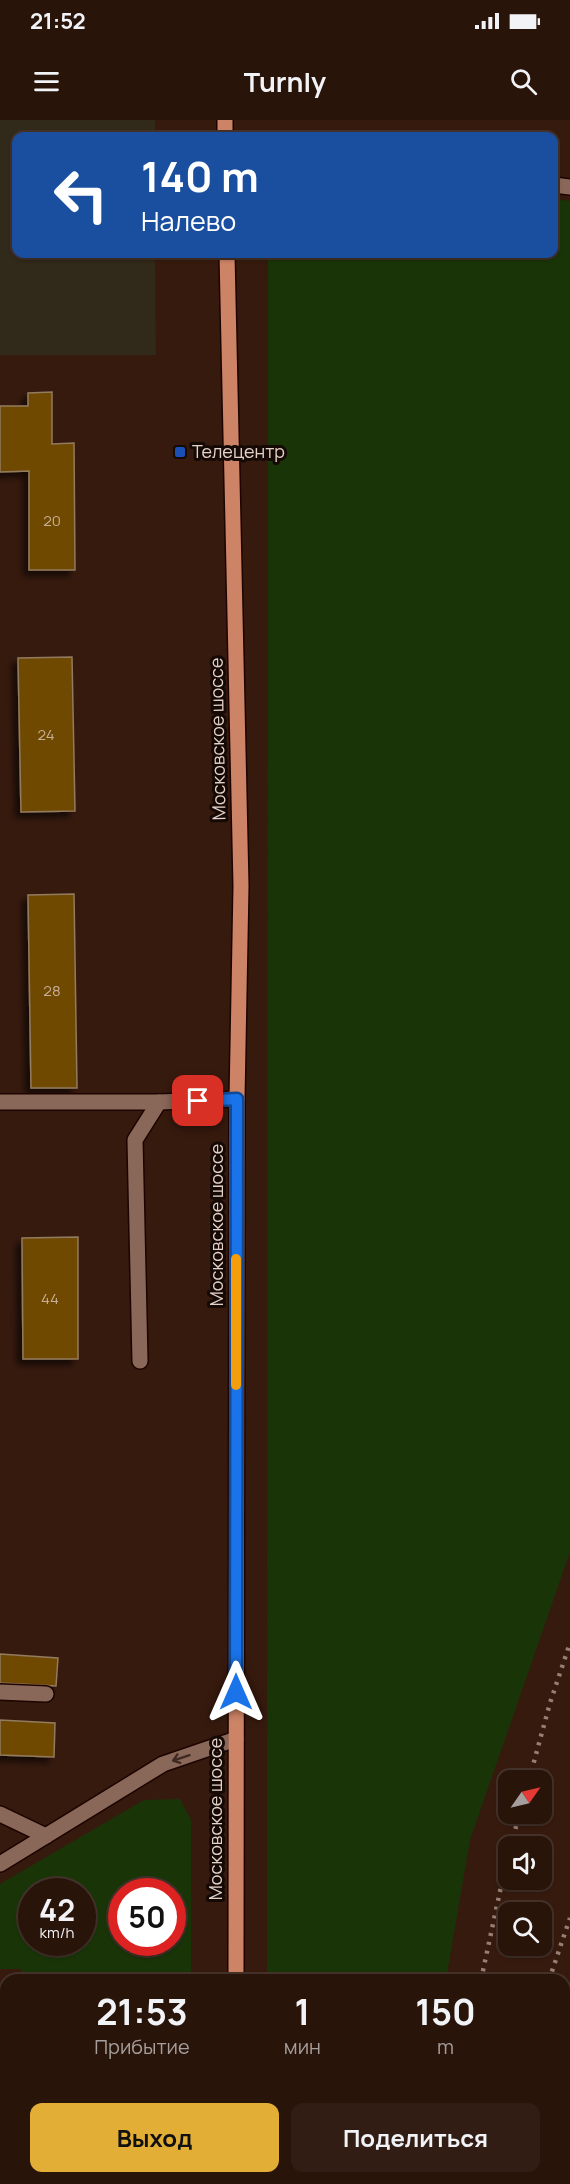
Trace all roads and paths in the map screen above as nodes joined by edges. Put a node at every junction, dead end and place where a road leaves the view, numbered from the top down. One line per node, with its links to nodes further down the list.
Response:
1 (227, 258): 2 (main road, Московское шоссе)
2 (237, 1099): 4 (street); 8 (main road, Московское шоссе)
3 (0, 1102): 4 (street)
4 (159, 1102): 5 (street)
5 (140, 1361)
6 (0, 1692): 7 (street)
7 (46, 1694)
8 (236, 1739): 10 (street, one-way to 10); 12 (main road, Московское шоссе)
9 (0, 1814): 10 (street)
10 (46, 1836): 11 (street)
11 (0, 1864)
12 (236, 1974)

